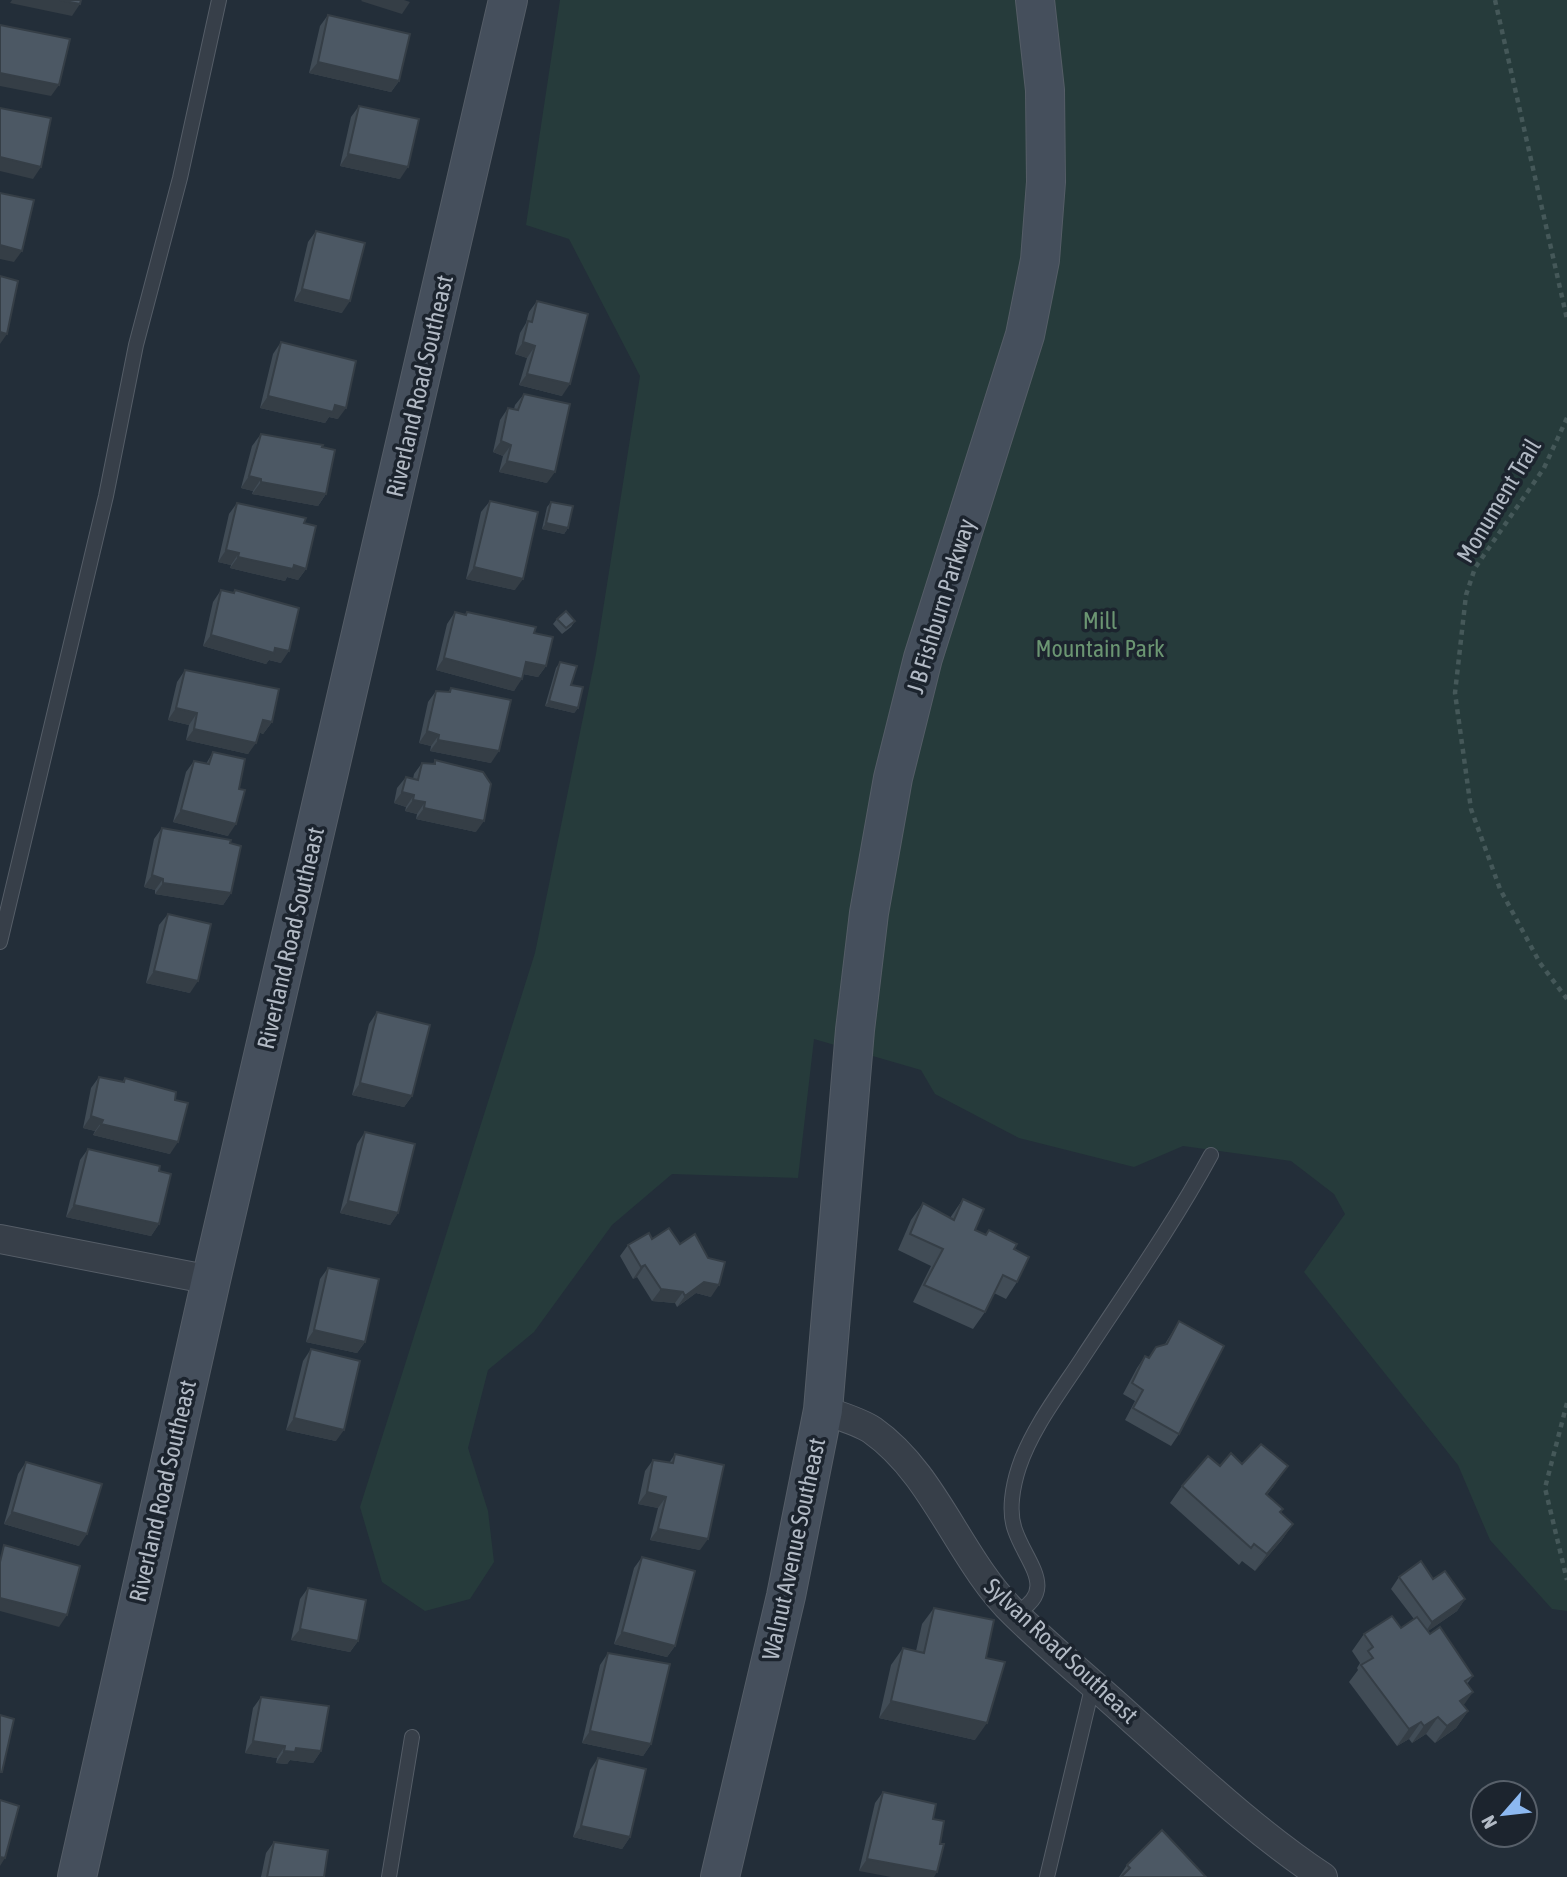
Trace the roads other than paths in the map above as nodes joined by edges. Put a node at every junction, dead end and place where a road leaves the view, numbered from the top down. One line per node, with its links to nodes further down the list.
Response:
1 (219, 0): 4 (lane)
2 (508, 0): 8 (main road, Riverland Road Southeast)
3 (1035, 0): 6 (main road, J B Fishburn Parkway)
4 (0, 942)
5 (1211, 1155): 10 (lane)
6 (839, 1217): 9 (main road, Walnut Avenue Southeast)
7 (0, 1239): 8 (street)
8 (211, 1280): 13 (main road, Riverland Road Southeast)
9 (823, 1410): 10 (street, Sylvan Road Southeast); 15 (main road, Walnut Avenue Southeast)
10 (1014, 1614): 11 (street, Sylvan Road Southeast)
11 (1094, 1684): 16 (lane); 17 (street, Sylvan Road Southeast)
12 (412, 1738): 14 (lane)
13 (77, 1877)
14 (389, 1877)
15 (720, 1877)
16 (1047, 1877)
17 (1323, 1877)

